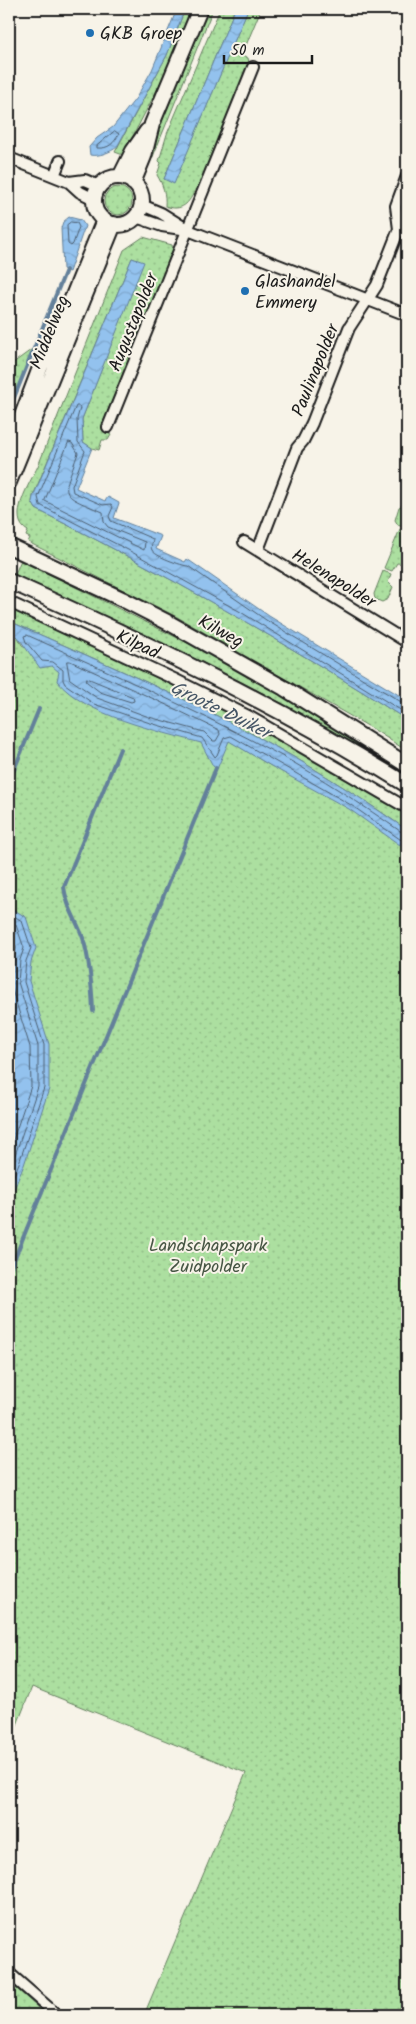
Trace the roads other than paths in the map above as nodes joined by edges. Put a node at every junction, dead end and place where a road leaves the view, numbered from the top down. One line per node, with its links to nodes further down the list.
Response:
1 (200, 9): 7 (main road)
2 (253, 67): 11 (street, Augustapolder)
3 (9, 158): 5 (street)
4 (60, 161): 5 (street)
5 (54, 176): 8 (street)
6 (407, 176): 12 (street, Paulinapolder)
7 (127, 180): 8 (main road); 9 (main road)
8 (97, 192): 10 (main road)
9 (139, 211): 10 (main road); 11 (street)
10 (109, 222): 15 (main road, Middelweg); 16 (main road, Middelweg)
11 (188, 230): 12 (street); 14 (street, Augustapolder)
12 (368, 300): 13 (street); 19 (street, Paulinapolder)
13 (407, 315)
14 (108, 427)
15 (9, 450)
16 (9, 482)
17 (244, 542): 19 (street, Helenapolder)
18 (9, 546): 23 (main road, Kilweg)
19 (258, 550): 22 (street, Helenapolder)
20 (9, 581): 24 (main road)
21 (9, 602): 25 (street, Kilpad)
22 (407, 642)
23 (407, 765)
24 (407, 785)
25 (407, 808)
26 (9, 1973): 27 (street)
27 (56, 2015)

